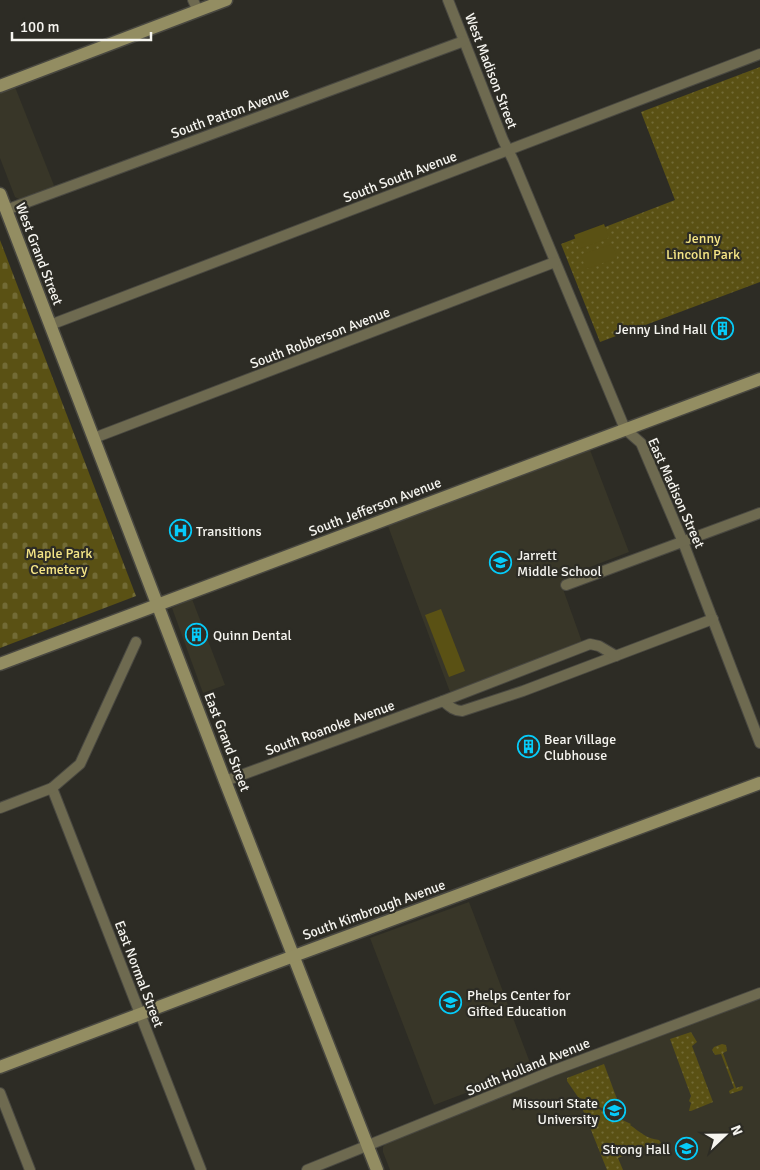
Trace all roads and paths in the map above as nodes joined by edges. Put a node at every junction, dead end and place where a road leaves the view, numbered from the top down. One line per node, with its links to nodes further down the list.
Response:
1 (226, 0): 3 (main road)
2 (448, 0): 4 (street, West Madison Street)
3 (195, 5): 6 (main road)
4 (464, 41): 7 (street, West Madison Street); 9 (street, South Patton Avenue)
5 (760, 54): 7 (street, South South Avenue)
6 (0, 86)
7 (509, 151): 10 (street, East Madison Street); 11 (street, South South Avenue)
8 (0, 194): 9 (main road, West Grand Street)
9 (6, 210): 11 (main road, West Grand Street)
10 (556, 262): 13 (street, East Madison Street); 14 (street, South Robberson Avenue)
11 (50, 325): 14 (main road, East Grand Street)
12 (760, 379): 13 (main road, South Jefferson Avenue)
13 (625, 429): 16 (street, East Madison Street); 18 (main road, South Jefferson Avenue)
14 (94, 438): 18 (main road, East Grand Street)
15 (760, 513): 16 (street)
16 (683, 542): 17 (street); 19 (street, East Madison Street)
17 (566, 586)
18 (158, 605): 22 (main road, South Jefferson Avenue); 25 (main road, East Grand Street)
19 (713, 619): 21 (street); 24 (street, East Madison Street)
20 (136, 642): 27 (street)
21 (616, 656): 23 (street); 23 (street, South Roanoke Avenue)
22 (0, 664)
23 (443, 701): 25 (street, South Roanoke Avenue)
24 (760, 743)
25 (225, 781): 29 (main road, East Grand Street)
26 (760, 783): 29 (main road, South Kimbrough Avenue)
27 (52, 788): 28 (street); 31 (street, East Normal Street)
28 (0, 808)
29 (294, 956): 31 (main road, South Kimbrough Avenue); 34 (main road, East Grand Street)
30 (760, 993): 34 (street, South Holland Avenue)
31 (140, 1014): 32 (main road, South Kimbrough Avenue); 36 (street, East Normal Street)
32 (0, 1067)
33 (0, 1093): 35 (street)
34 (368, 1146): 37 (street, South Holland Avenue); 38 (main road, East Grand Street)
35 (30, 1170)
36 (201, 1170)
37 (307, 1170)
38 (378, 1170)

